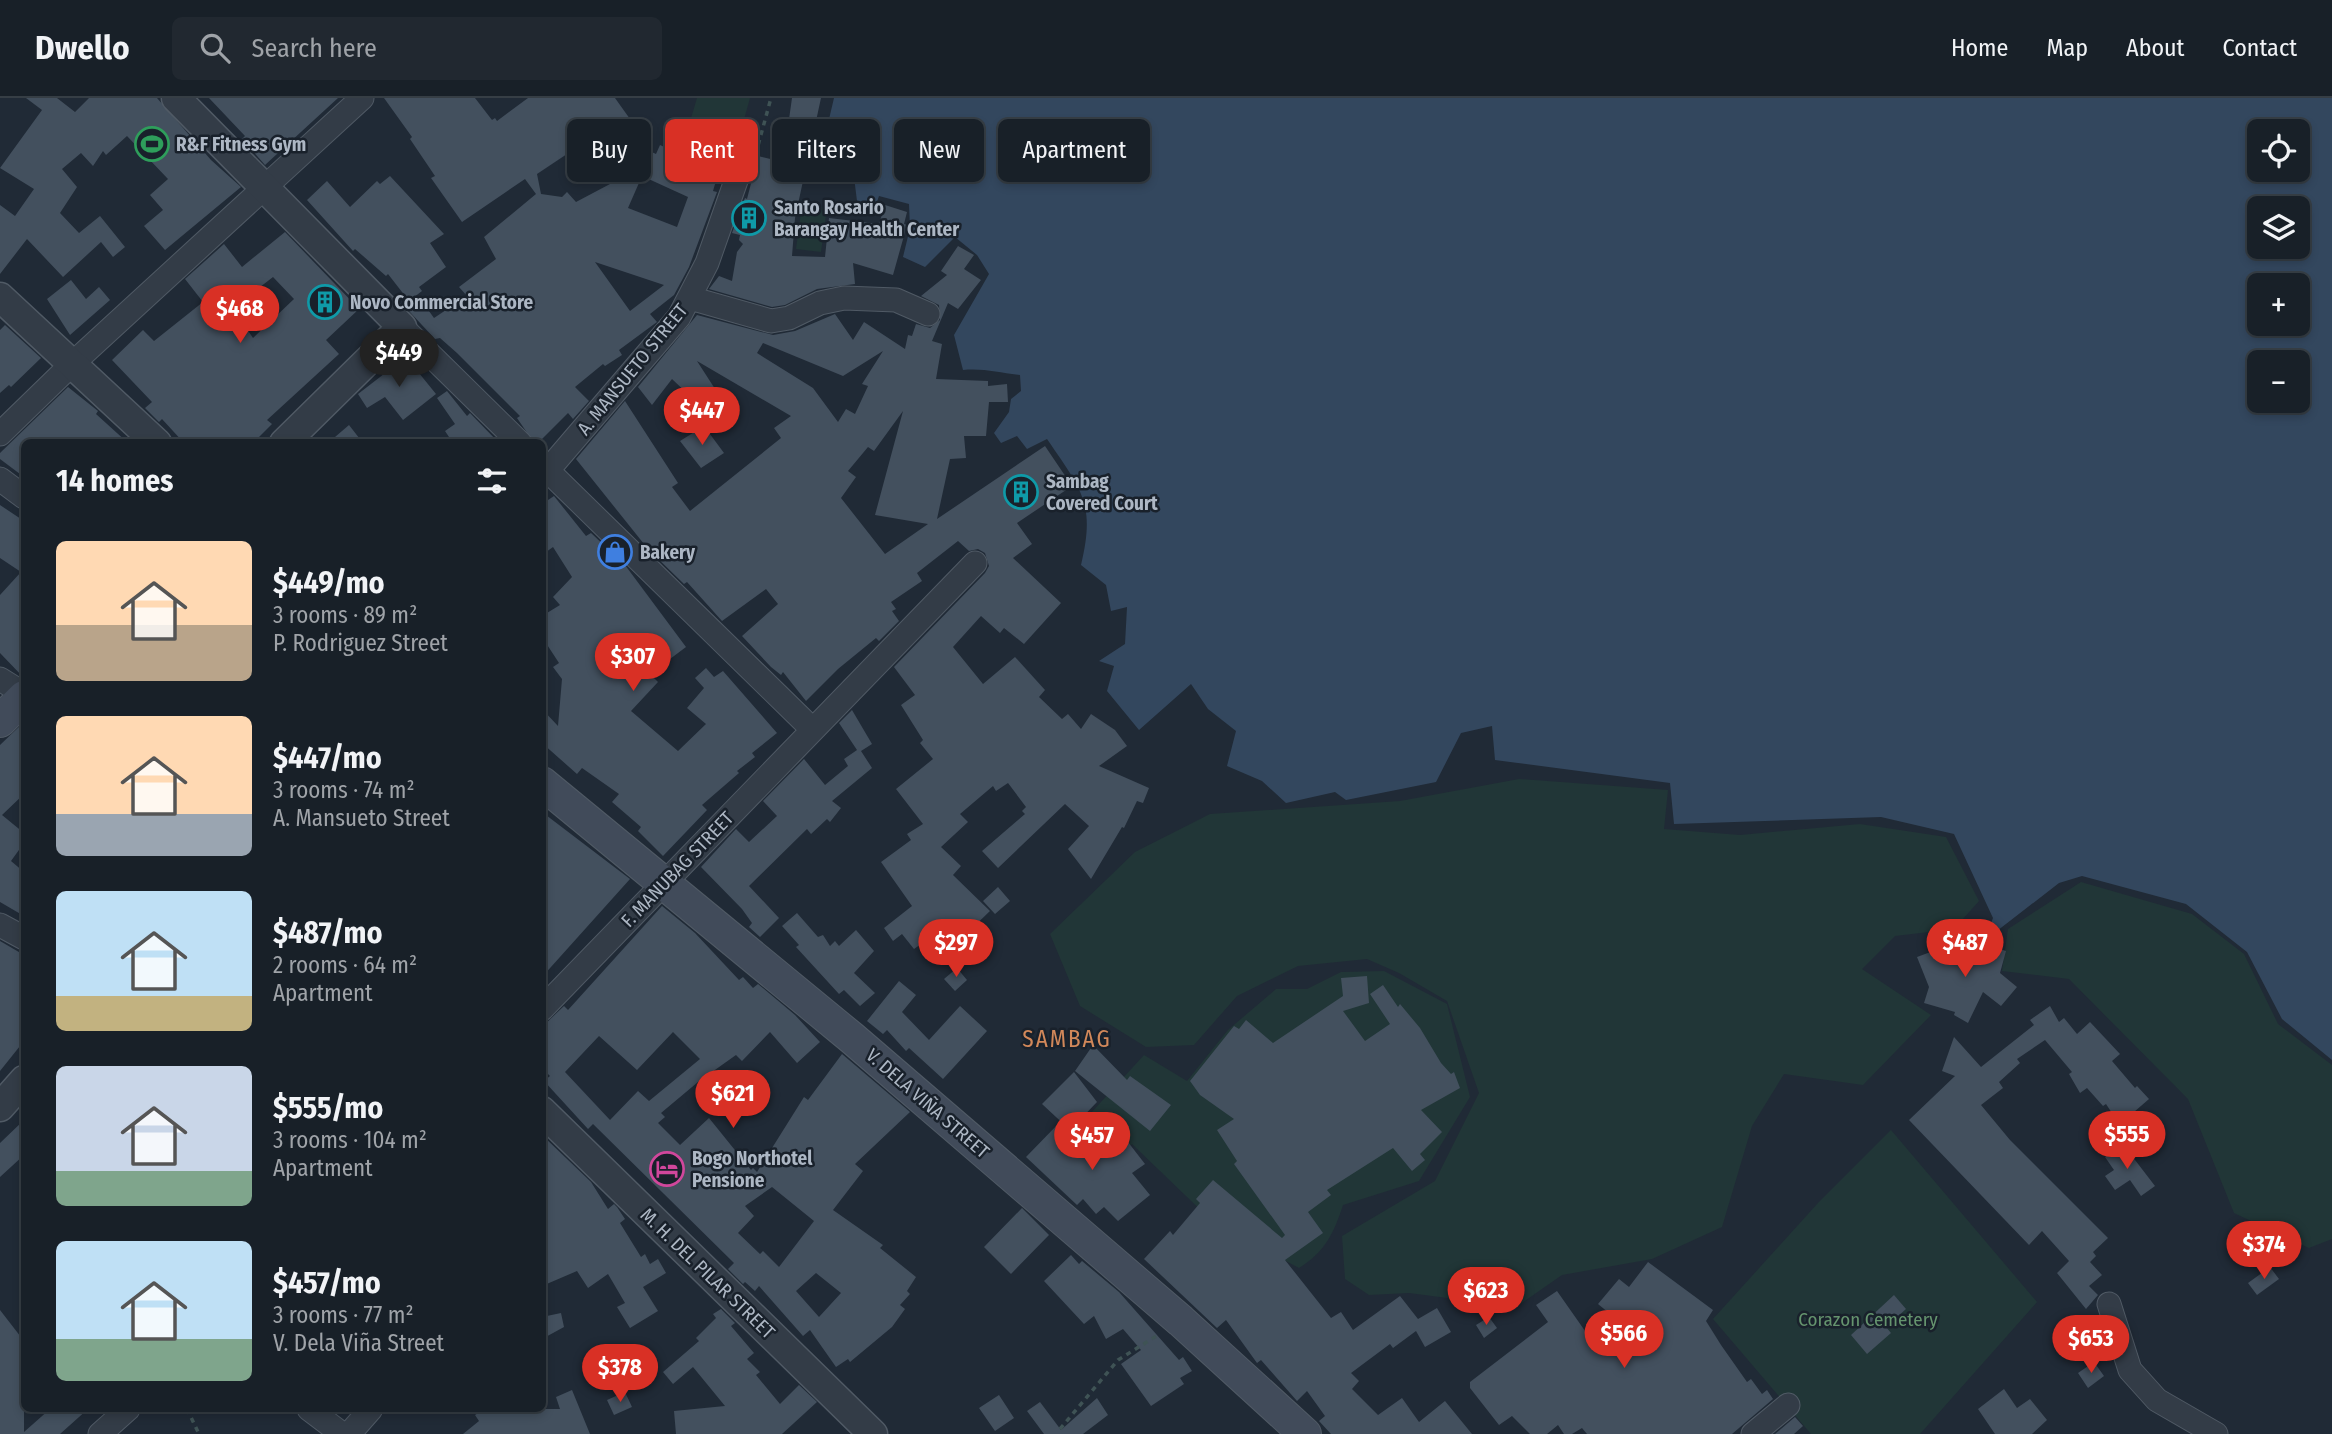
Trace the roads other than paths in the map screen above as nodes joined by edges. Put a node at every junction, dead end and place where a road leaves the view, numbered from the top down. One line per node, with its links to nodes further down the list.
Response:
1 (176, 98): 4 (street)
2 (362, 98): 4 (street)
3 (736, 182): 6 (street, A. MANSUETO STREET)
4 (262, 189): 8 (street); 9 (street)
5 (0, 297): 9 (street)
6 (690, 298): 7 (street); 14 (street, A. MANSUETO STREET)
7 (928, 314)
8 (402, 327): 12 (street); 13 (street)
9 (71, 365): 10 (street); 11 (street)
10 (0, 434)
11 (153, 439)
12 (288, 439)
13 (516, 439)
14 (546, 469)
15 (546, 473): 23 (street)
16 (0, 479): 17 (street)
17 (21, 494)
18 (975, 563): 23 (street, F. MANUBAG STREET)
19 (0, 679): 20 (street)
20 (21, 693)
21 (21, 698): 22 (main road)
22 (0, 720)
23 (811, 729): 25 (street, F. MANUBAG STREET)
24 (546, 786): 25 (main road, V. DELA VIÑA STREET)
25 (664, 885): 28 (street, F. MANUBAG STREET); 41 (main road, V. DELA VIÑA STREET)
26 (0, 925): 27 (street)
27 (21, 936)
28 (546, 1005)
29 (21, 1083): 30 (street)
30 (0, 1107)
31 (546, 1115): 40 (street, M. H. DEL PILAR STREET)
32 (2109, 1304): 43 (street)
33 (1788, 1405): 42 (street)
34 (125, 1412): 37 (street)
35 (313, 1412): 38 (street)
36 (368, 1412): 39 (street)
37 (100, 1434)
38 (342, 1434)
39 (349, 1434)
40 (873, 1434)
41 (1306, 1434)
42 (1752, 1434)
43 (2216, 1434)

